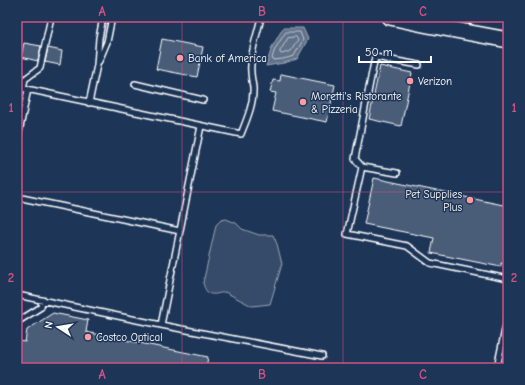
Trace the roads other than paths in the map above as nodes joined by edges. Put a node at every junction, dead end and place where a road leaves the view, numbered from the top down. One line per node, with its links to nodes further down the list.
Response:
1 (51, 17): 13 (lane)
2 (103, 17): 10 (lane)
3 (112, 17): 10 (lane)
4 (261, 17): 16 (lane)
5 (390, 17): 8 (main road)
6 (475, 17): 7 (main road)
7 (508, 23)
8 (508, 40)
9 (419, 64): 18 (lane)
10 (97, 65): 15 (lane)
11 (135, 84): 14 (lane)
12 (17, 87): 13 (lane)
13 (25, 89): 15 (lane); 17 (lane)
14 (203, 100)
15 (89, 103): 16 (lane)
16 (201, 126): 21 (lane)
17 (17, 142)
18 (362, 167): 19 (lane); 22 (lane)
19 (397, 173)
20 (17, 197): 21 (lane)
21 (180, 231): 27 (lane)
22 (508, 279)
23 (17, 295): 24 (lane)
24 (42, 300): 26 (lane); 27 (lane)
25 (508, 315): 29 (lane)
26 (17, 322)
27 (161, 325): 28 (lane)
28 (322, 356)
29 (497, 368)

